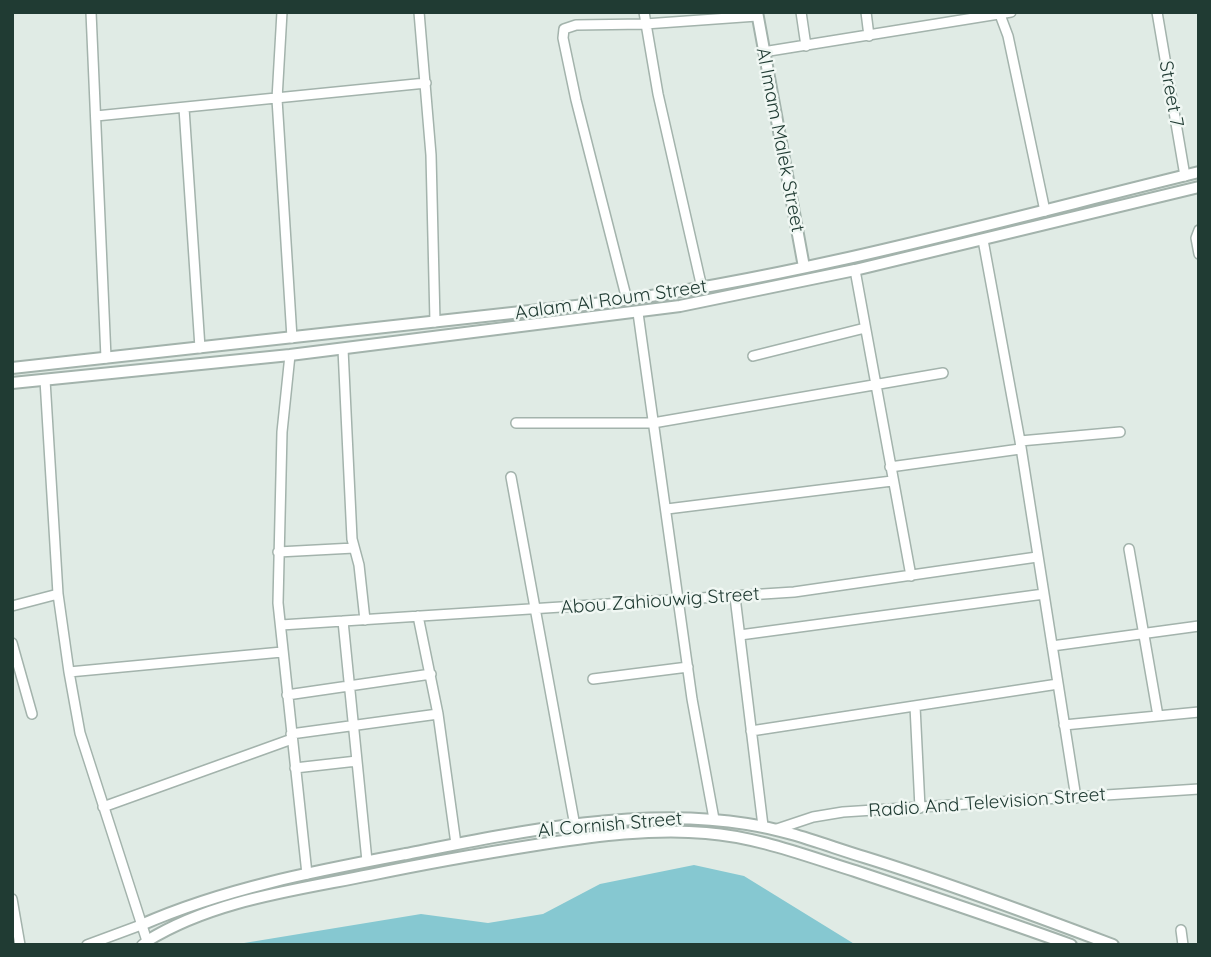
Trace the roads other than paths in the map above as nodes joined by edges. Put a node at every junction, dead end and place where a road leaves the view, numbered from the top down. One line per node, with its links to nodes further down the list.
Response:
1 (91, 12): 18 (street)
2 (282, 12): 16 (street)
3 (419, 12): 15 (street)
4 (644, 12): 11 (street)
5 (801, 12): 13 (street)
6 (866, 12): 12 (street)
7 (1011, 12): 9 (street)
8 (1157, 12): 20 (street, Street 7)
9 (1000, 13): 12 (street); 22 (street)
10 (757, 14): 11 (street); 14 (street, Al Imam Malek Street)
11 (645, 24): 30 (street); 31 (street)
12 (869, 36): 13 (street)
13 (806, 46): 14 (street)
14 (762, 52): 28 (street, Al Imam Malek Street)
15 (426, 83): 16 (street); 34 (street)
16 (277, 99): 17 (street); 37 (street)
17 (184, 108): 18 (street); 38 (street)
18 (96, 116): 42 (street)
19 (1199, 172): 20 (street, Aalam Al Roum Street)
20 (1185, 176): 22 (street, Aalam Al Roum Street)
21 (1199, 187): 25 (street, Aalam Al Roum Street)
22 (1045, 211): 24 (street, Aalam Al Roum Street)
23 (1199, 230): 27 (street)
24 (938, 237): 26 (street); 28 (street, Aalam Al Roum Street)
25 (984, 240): 26 (street, Aalam Al Roum Street); 51 (street)
26 (942, 250): 29 (street, Aalam Al Roum Street)
27 (1199, 254)
28 (804, 267): 30 (street, Aalam Al Roum Street)
29 (855, 270): 33 (street, Aalam Al Roum Street); 36 (street)
30 (702, 288): 31 (street, Aalam Al Roum Street)
31 (627, 300): 32 (street, Aalam Al Roum Street)
32 (519, 312): 34 (street, Aalam Al Roum Street); 35 (street)
33 (638, 313): 35 (street, Aalam Al Roum Street); 49 (street)
34 (435, 322): 37 (street, Aalam Al Roum Street)
35 (520, 327): 39 (street, Aalam Al Roum Street)
36 (865, 328): 41 (street); 47 (street)
37 (292, 338): 38 (street, Aalam Al Roum Street)
38 (201, 348): 42 (street, Aalam Al Roum Street)
39 (343, 349): 40 (street, Aalam Al Roum Street); 56 (street)
40 (290, 355): 45 (street, Aalam Al Roum Street); 58 (street)
41 (753, 356)
42 (106, 358): 43 (street, Aalam Al Roum Street)
43 (12, 368)
44 (943, 373): 47 (street)
45 (45, 380): 46 (street, Aalam Al Roum Street); 61 (street)
46 (12, 383)
47 (875, 384): 49 (street); 52 (street)
48 (516, 423): 49 (street)
49 (653, 423): 55 (street)
50 (1120, 432): 51 (street)
51 (1020, 445): 52 (street); 59 (street)
52 (890, 467): 54 (street)
53 (511, 477): 66 (street)
54 (892, 481): 55 (street); 60 (street)
55 (667, 509): 64 (street)
56 (354, 548): 58 (street); 68 (street)
57 (1129, 549): 72 (street)
58 (278, 552): 70 (street)
59 (1037, 557): 60 (street, Abou Zahiouwig Street); 62 (street)
60 (911, 576): 63 (street, Abou Zahiouwig Street)
61 (58, 594): 65 (street); 78 (street)
62 (1044, 594): 73 (street); 75 (street)
63 (735, 597): 64 (street, Abou Zahiouwig Street); 73 (street)
64 (678, 601): 66 (street, Abou Zahiouwig Street); 77 (street)
65 (12, 606)
66 (537, 608): 67 (street, Abou Zahiouwig Street); 100 (street)
67 (418, 616): 68 (street, Abou Zahiouwig Street); 79 (street)
68 (365, 620): 69 (street, Abou Zahiouwig Street)
69 (344, 621): 70 (street, Abou Zahiouwig Street); 82 (street)
70 (281, 625): 76 (street)
71 (1199, 626): 72 (street)
72 (1144, 634): 75 (street); 88 (street)
73 (740, 635): 91 (street)
74 (12, 643): 86 (street)
75 (1052, 646): 81 (street)
76 (282, 652): 78 (street); 83 (street)
77 (688, 667): 80 (street); 99 (street)
78 (69, 672): 97 (street)
79 (431, 674): 82 (street); 87 (street)
80 (593, 679)
81 (1058, 684): 84 (street); 90 (street)
82 (350, 686): 83 (street); 89 (street)
83 (287, 695): 92 (street)
84 (915, 706): 91 (street); 98 (street)
85 (1199, 712): 88 (street)
86 (32, 714)
87 (438, 714): 89 (street); 103 (street)
88 (1158, 716): 90 (street)
89 (354, 725): 92 (street); 93 (street)
90 (1064, 725): 96 (street)
91 (751, 732): 101 (street)
92 (291, 737): 94 (street); 97 (street)
93 (357, 761): 94 (street); 105 (street)
94 (295, 768): 106 (street)
95 (1199, 789): 96 (street, Radio And Television Street)
96 (1076, 798): 98 (street, Radio And Television Street)
97 (103, 807): 108 (street)
98 (920, 808): 102 (street, Radio And Television Street)
99 (713, 819): 100 (street, Al Cornish Street); 101 (street, Al Cornish Street)
100 (575, 826): 103 (street, Al Cornish Street)
101 (763, 826): 102 (street, Al Cornish Street)
102 (780, 830): 104 (street); 114 (street, Al Cornish Street)
103 (457, 844): 105 (street, Al Cornish Street)
104 (778, 846): 110 (street, Al Cornish Street); 113 (street, Al Cornish Street)
105 (367, 861): 106 (street, Al Cornish Street)
106 (307, 874): 108 (street, Al Cornish Street)
107 (12, 899): 111 (street)
108 (141, 925): 110 (street); 112 (street)
109 (1181, 930): 115 (street)
110 (145, 943)
111 (20, 945)
112 (87, 945)
113 (1071, 945)
114 (1113, 945)
115 (1183, 945)

